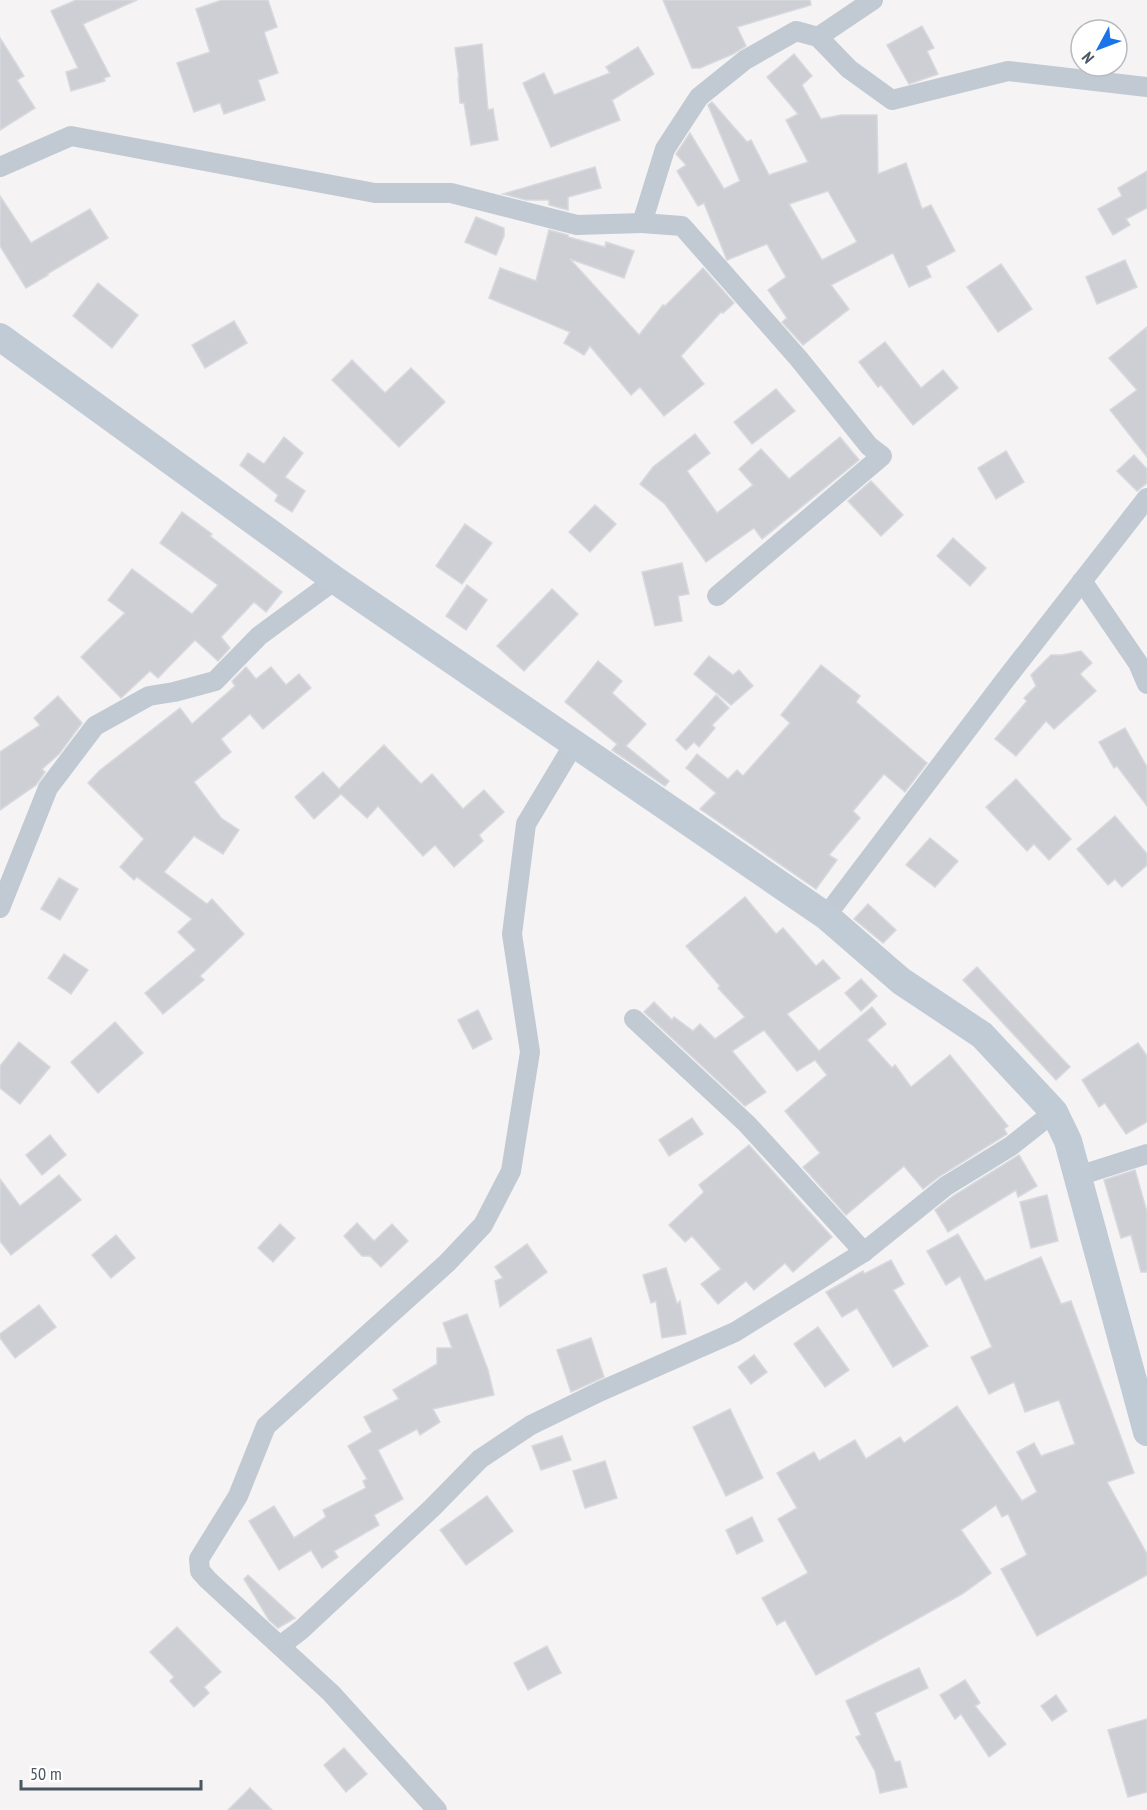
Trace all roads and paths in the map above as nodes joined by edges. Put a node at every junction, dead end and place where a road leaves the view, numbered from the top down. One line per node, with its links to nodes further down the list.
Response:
1 (873, 0): 2 (street)
2 (818, 36): 3 (street); 5 (street)
3 (1147, 87)
4 (0, 167): 5 (street)
5 (642, 223): 10 (street)
6 (0, 337): 8 (street)
7 (1147, 498): 9 (street)
8 (335, 580): 12 (street); 13 (street)
9 (1082, 581): 11 (street); 14 (street)
10 (717, 596)
11 (1147, 684)
12 (574, 744): 14 (street); 21 (street)
13 (0, 908)
14 (826, 916): 16 (street)
15 (634, 1019): 19 (street)
16 (1054, 1112): 18 (street); 19 (street)
17 (1147, 1154): 18 (street)
18 (1078, 1176): 20 (street)
19 (864, 1252): 21 (street)
20 (1147, 1432)
21 (280, 1646): 22 (street)
22 (437, 1810)

